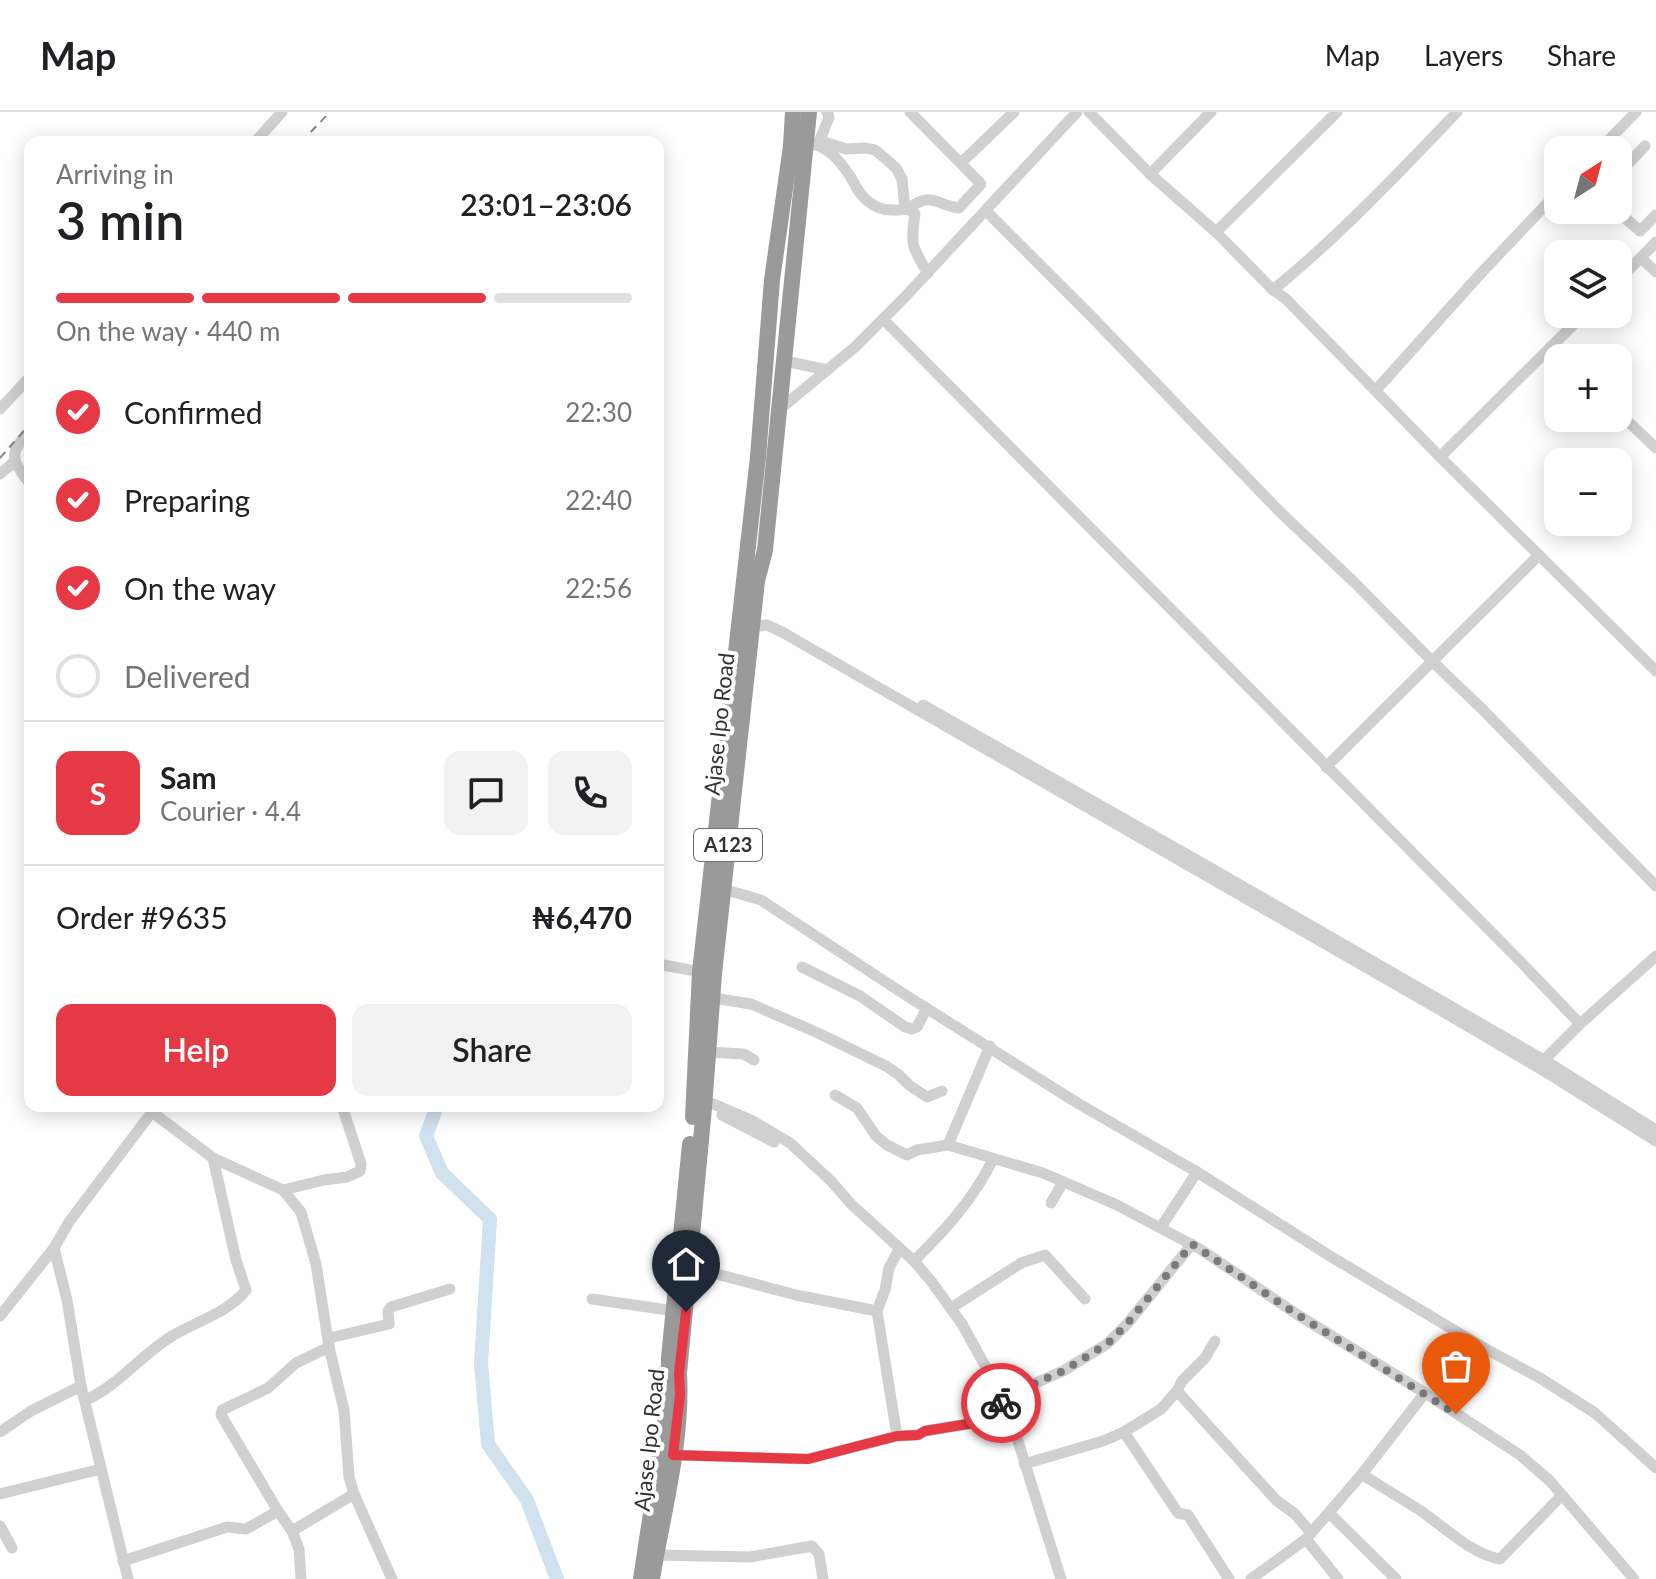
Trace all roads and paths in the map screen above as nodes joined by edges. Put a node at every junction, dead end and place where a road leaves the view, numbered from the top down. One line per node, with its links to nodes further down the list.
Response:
1 (282, 112): 13 (street)
2 (793, 112): 60 (highway, Ajase Ipo Road / A123)
3 (809, 112): 15 (highway, Ajase Ipo Road / A123)
4 (827, 112): 15 (street)
5 (910, 112): 18 (street)
6 (1014, 112): 18 (street)
7 (1077, 112): 22 (street)
8 (1089, 112): 19 (street)
9 (1211, 112): 19 (street)
10 (1337, 112): 25 (street)
11 (1457, 112): 31 (street)
12 (1636, 112): 14 (street)
13 (260, 136)
14 (1613, 136)
15 (815, 143): 21 (street); 21 (street); 36 (highway, Ajase Ipo Road / A123)
16 (1645, 146): 17 (street)
17 (1632, 159)
18 (962, 162): 21 (street)
19 (1150, 174): 25 (street)
20 (1544, 207): 39 (street)
21 (907, 208): 30 (street)
22 (987, 212): 30 (street); 52 (street)
23 (1656, 215): 24 (street)
24 (1632, 224)
25 (1216, 232): 31 (street)
26 (1656, 242): 27 (street)
27 (1641, 258): 28 (street); 29 (street)
28 (1632, 267)
29 (1656, 272)
30 (928, 273): 32 (street)
31 (1273, 290): 39 (street)
32 (883, 319): 37 (street); 54 (street)
33 (1570, 328): 34 (street)
34 (1553, 344)
35 (1544, 353): 45 (street)
36 (785, 361): 37 (street); 41 (highway, Ajase Ipo Road / A123)
37 (827, 370): 41 (street)
38 (24, 383): 40 (street)
39 (1376, 390): 45 (street)
40 (0, 409)
41 (780, 409): 50 (highway, Ajase Ipo Road / A123)
42 (1632, 425): 44 (street)
43 (24, 438): 46 (street)
44 (1656, 448)
45 (1440, 457): 49 (street)
46 (14, 462): 47 (street); 48 (street)
47 (0, 474)
48 (24, 476)
49 (1539, 555): 52 (street); 53 (street)
50 (755, 607): 51 (highway, Ajase Ipo Road / A123); 67 (street)
51 (752, 627): 56 (highway, Ajase Ipo Road / A123); 67 (street)
52 (1432, 661): 54 (street); 55 (street)
53 (1656, 671)
54 (1326, 767): 63 (street)
55 (1656, 886)
56 (723, 889): 60 (highway, Ajase Ipo Road / A123); 62 (street)
57 (1656, 956): 63 (street)
58 (664, 965): 60 (street)
59 (802, 967): 62 (street)
60 (707, 973): 61 (highway, Ajase Ipo Road / A123); 70 (highway, Ajase Ipo Road / A123)
61 (713, 998): 65 (highway, Ajase Ipo Road / A123); 68 (street)
62 (927, 1008): 64 (street)
63 (1580, 1024): 67 (street)
64 (990, 1046): 76 (street); 79 (street)
65 (709, 1052): 66 (street); 70 (highway, Ajase Ipo Road / A123)
66 (754, 1060)
67 (1545, 1066): 74 (street); 75 (street)
68 (942, 1091)
69 (835, 1095): 76 (street)
70 (699, 1103): 86 (street); 88 (highway, Ajase Ipo Road / A123); 93 (highway, Ajase Ipo Road / A123)
71 (152, 1112): 85 (street)
72 (158, 1112): 77 (street)
73 (344, 1112): 81 (street)
74 (1656, 1130)
75 (1656, 1141)
76 (948, 1145): 78 (street)
77 (213, 1158): 81 (street); 102 (street)
78 (993, 1159): 80 (street); 87 (street)
79 (1197, 1172): 83 (street); 109 (street)
80 (1063, 1182): 82 (street); 83 (street)
81 (283, 1190): 97 (street)
82 (1051, 1203)
83 (1161, 1227): 84 (street)
84 (1192, 1244): 100 (street); 101 (street)
85 (54, 1248): 95 (street); 98 (street)
86 (899, 1249): 87 (street); 94 (street)
87 (914, 1261): 92 (street)
88 (690, 1267): 94 (street); 107 (highway, Ajase Ipo Road / A123)
89 (450, 1289): 97 (street)
90 (592, 1299): 93 (street)
91 (1085, 1299): 92 (street)
92 (951, 1308): 101 (street)
93 (675, 1311): 117 (highway, Ajase Ipo Road / A123)
94 (877, 1311): 106 (street)
95 (0, 1316)
96 (1215, 1341): 99 (street)
97 (329, 1343): 113 (street); 115 (street)
98 (81, 1386): 102 (street); 104 (street)
99 (1177, 1391): 105 (street); 120 (street)
100 (1425, 1393): 111 (street); 114 (street)
101 (999, 1399): 103 (street)
102 (86, 1400): 110 (street)
103 (1006, 1412): 106 (street); 108 (street)
104 (0, 1432)
105 (1124, 1432): 108 (street); 131 (street)
106 (897, 1436): 107 (street)
107 (673, 1455): 117 (highway, Ajase Ipo Road / A123)
108 (1024, 1464): 130 (street)
109 (1656, 1468)
110 (101, 1469): 112 (street); 123 (street)
111 (1362, 1474): 114 (street); 116 (street)
112 (0, 1494)
113 (354, 1494): 119 (street); 126 (street)
114 (1562, 1495): 135 (street)
115 (278, 1511): 119 (street); 123 (street)
116 (1329, 1513): 120 (street); 134 (street)
117 (656, 1518): 122 (highway, Ajase Ipo Road / A123); 127 (highway, Ajase Ipo Road / A123)
118 (0, 1526): 121 (street)
119 (292, 1531): 125 (street)
120 (1309, 1536): 132 (street); 133 (street)
121 (12, 1548)
122 (656, 1555): 128 (highway, Ajase Ipo Road / A123); 129 (street)
123 (123, 1561): 124 (street)
124 (128, 1579)
125 (301, 1579)
126 (392, 1579)
127 (641, 1579)
128 (652, 1579)
129 (823, 1579)
130 (1061, 1579)
131 (1229, 1579)
132 (1251, 1579)
133 (1338, 1579)
134 (1396, 1579)
135 (1634, 1579)

